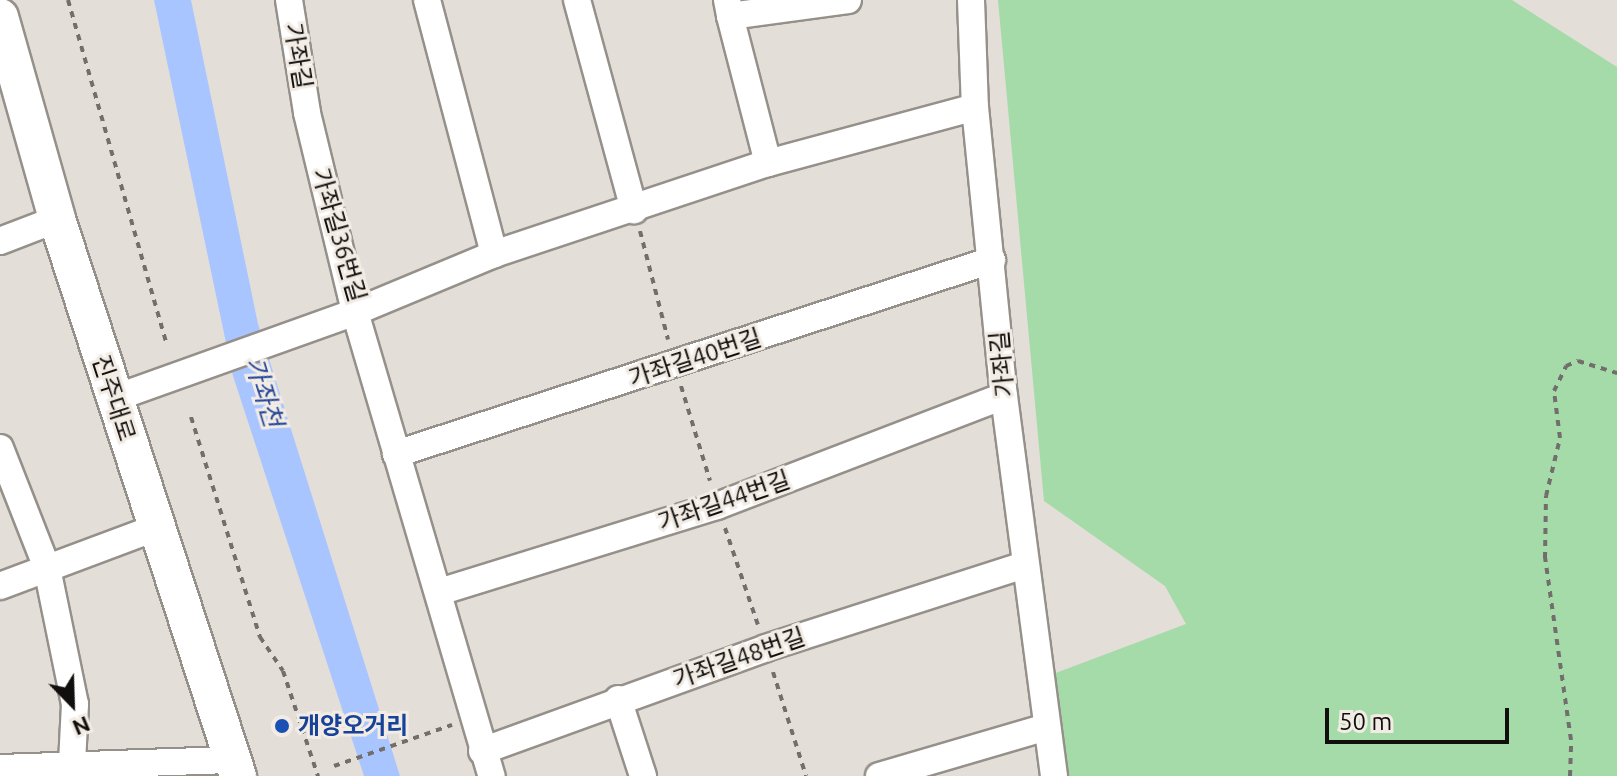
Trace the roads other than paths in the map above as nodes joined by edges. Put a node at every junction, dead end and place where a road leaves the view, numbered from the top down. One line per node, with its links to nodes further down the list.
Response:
1 (289, 0): 9 (street, 가좌길)
2 (427, 0): 14 (street)
3 (577, 0): 11 (street)
4 (848, 0): 6 (street)
5 (971, 0): 8 (street, 가좌길)
6 (728, 8): 10 (street)
7 (0, 17): 12 (street, 진주대로)
8 (975, 107): 10 (street, 가좌길36번길); 15 (street, 가좌길)
9 (307, 113): 16 (street, 가좌길36번길)
10 (768, 163): 11 (street, 가좌길36번길)
11 (634, 210): 14 (street, 가좌길36번길)
12 (57, 219): 13 (street); 18 (street, 진주대로)
13 (0, 241)
14 (494, 254): 16 (street, 가좌길36번길)
15 (992, 260): 17 (street, 가좌길); 20 (street, 가좌길40번길)
16 (355, 312): 18 (street); 20 (street)
17 (1004, 396): 22 (street, 가좌길); 25 (street, 가좌길44번길)
18 (115, 398): 21 (street, 진주대로)
19 (0, 448): 23 (street)
20 (396, 454): 25 (street)
21 (155, 528): 23 (street); 31 (street, 진주대로)
22 (1025, 565): 26 (street, 가좌길48번길); 27 (street, 가좌길)
23 (47, 568): 24 (street); 29 (street)
24 (0, 586)
25 (439, 592): 28 (street)
26 (618, 699): 28 (street, 가좌길48번길); 33 (street)
27 (1047, 727): 34 (street); 35 (street, 가좌길)
28 (482, 751): 32 (street)
29 (72, 763): 30 (street); 31 (street)
30 (0, 768)
31 (236, 768)
32 (492, 776)
33 (643, 776)
34 (879, 776)
35 (1054, 776)

